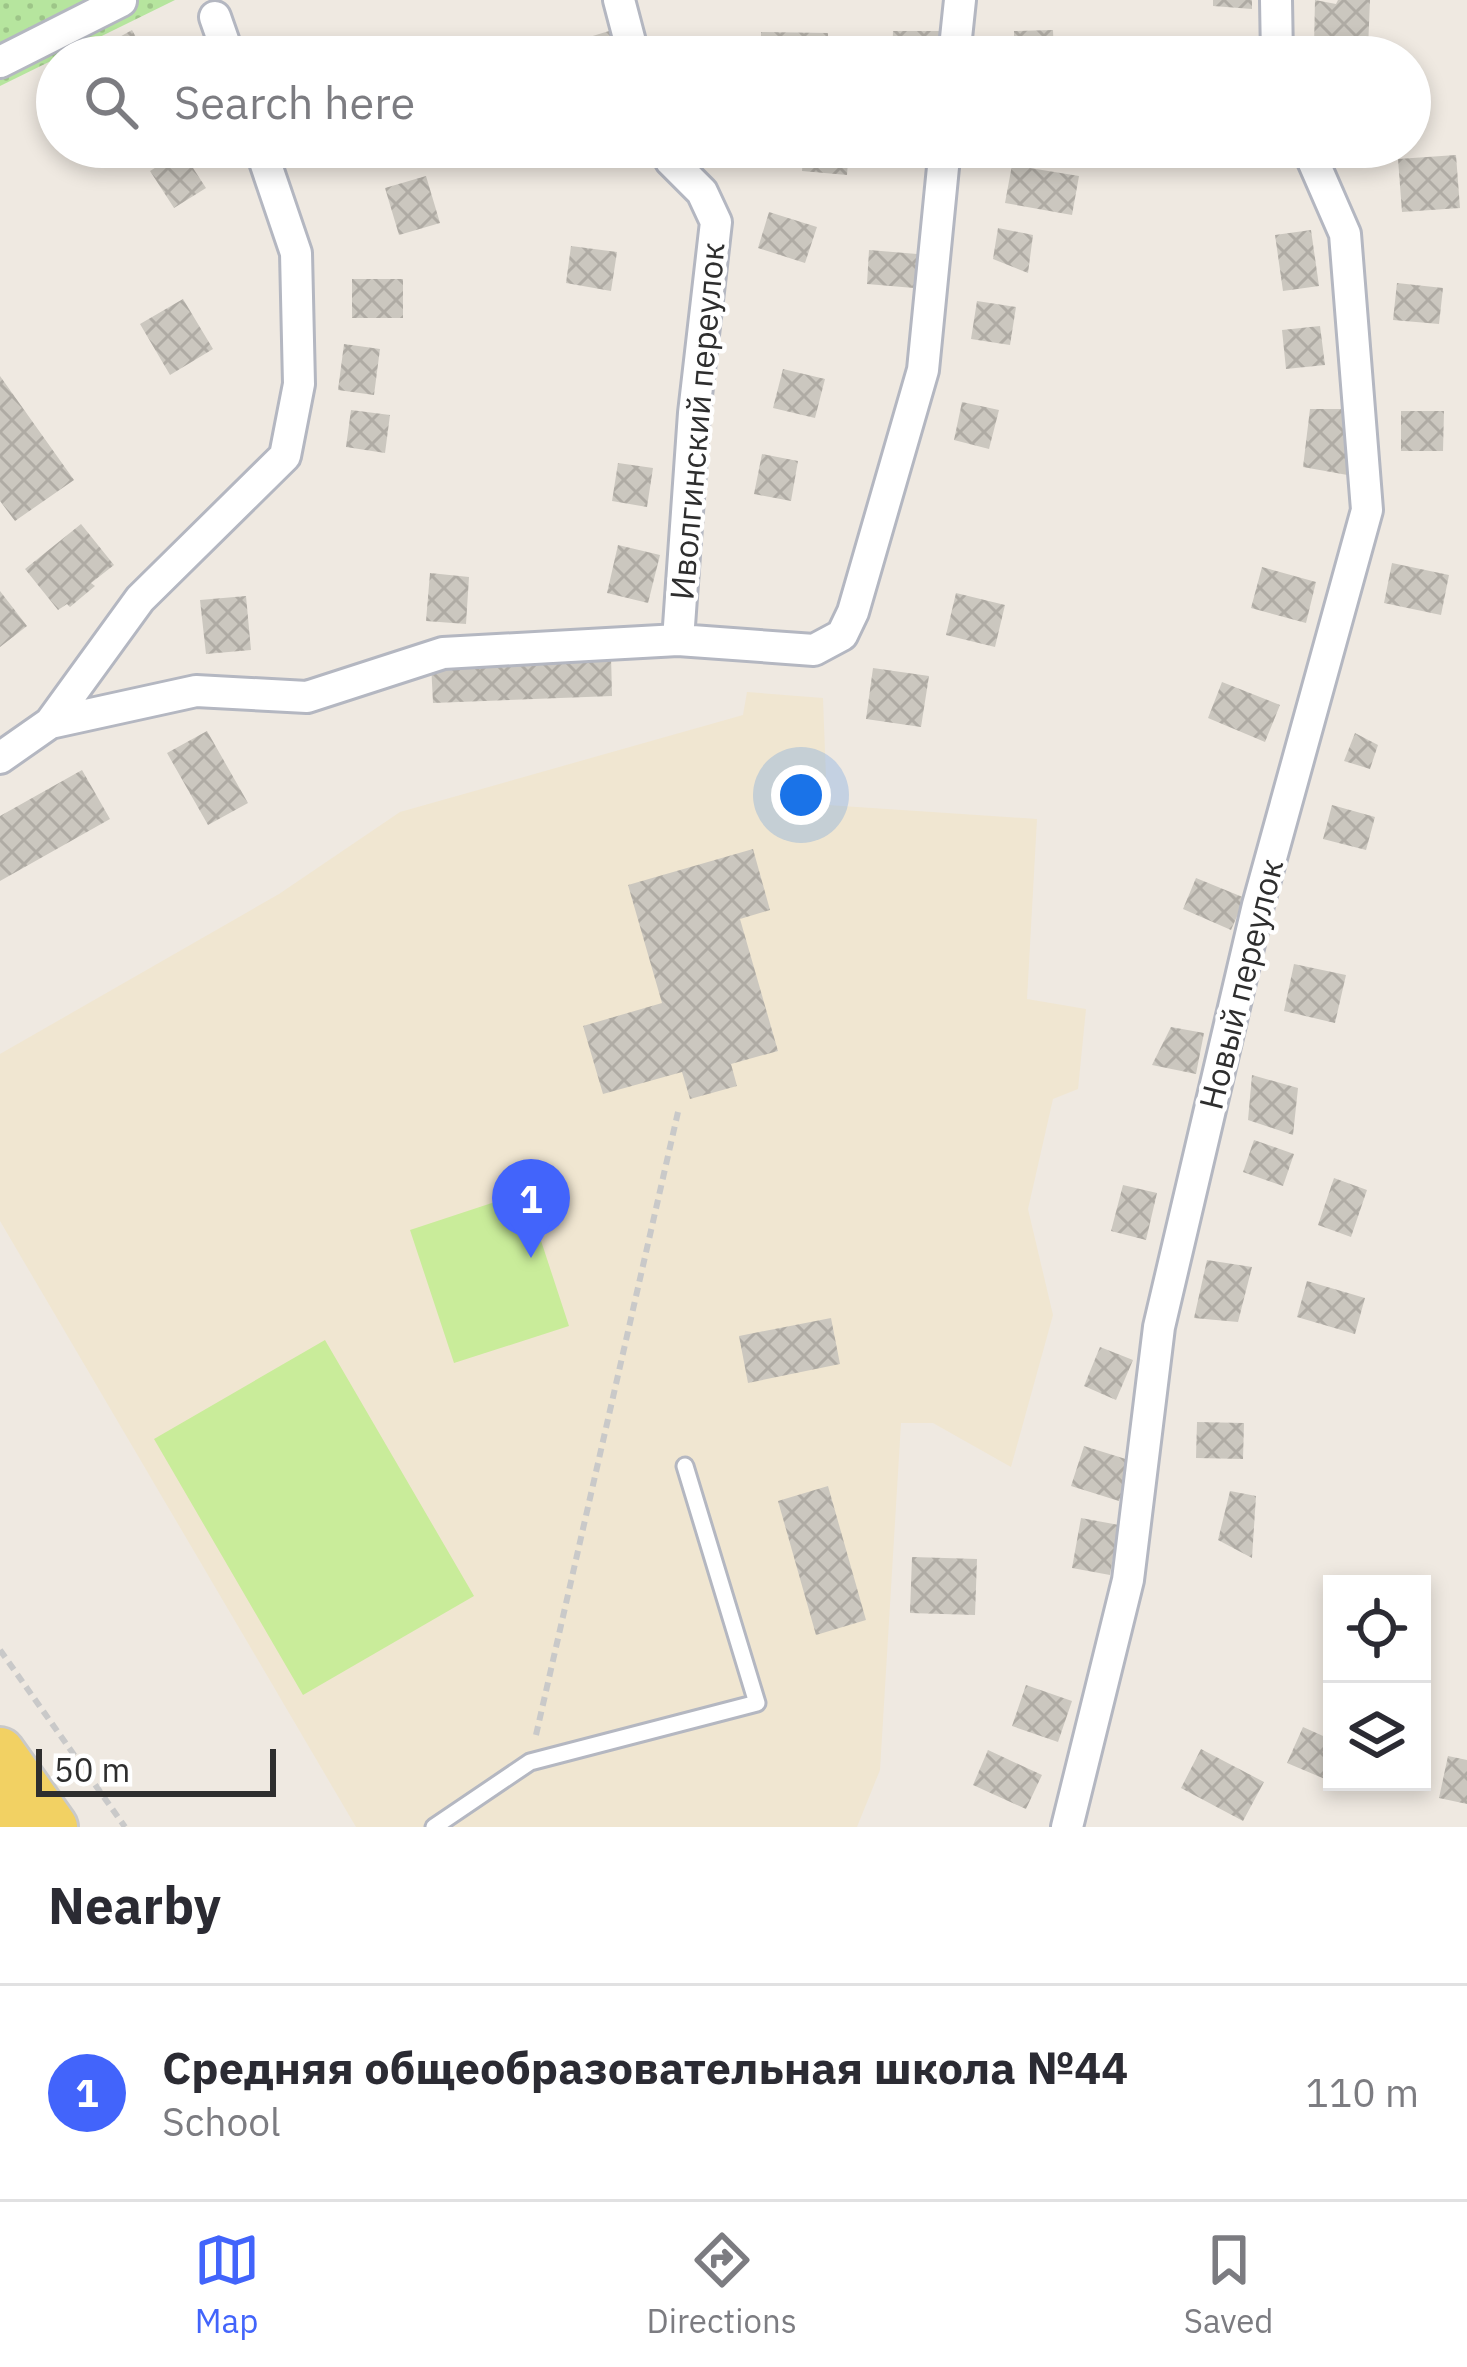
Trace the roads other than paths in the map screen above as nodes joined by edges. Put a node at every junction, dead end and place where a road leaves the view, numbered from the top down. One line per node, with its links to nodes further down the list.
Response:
1 (619, 0): 8 (street)
2 (960, 0): 9 (street)
3 (1276, 0): 10 (street)
4 (122, 1): 6 (street)
5 (215, 17): 7 (street)
6 (52, 36)
7 (222, 36)
8 (628, 36)
9 (956, 36)
10 (1277, 36)
11 (36, 44): 12 (street)
12 (0, 62)
13 (267, 168): 18 (street, Иволгинский переулок)
14 (678, 168): 17 (street, Иволгинский переулок)
15 (943, 168): 17 (street, Иволгинский переулок)
16 (1316, 168): 26 (street, Новый переулок)
17 (678, 640): 18 (street, Иволгинский переулок)
18 (50, 723): 19 (street, Иволгинский переулок)
19 (0, 758)
20 (685, 1466): 25 (lane)
21 (0, 1752): 24 (main road)
22 (0, 1816): 23 (main road)
23 (8, 1827)
24 (53, 1827)
25 (434, 1827)
26 (1066, 1827)

